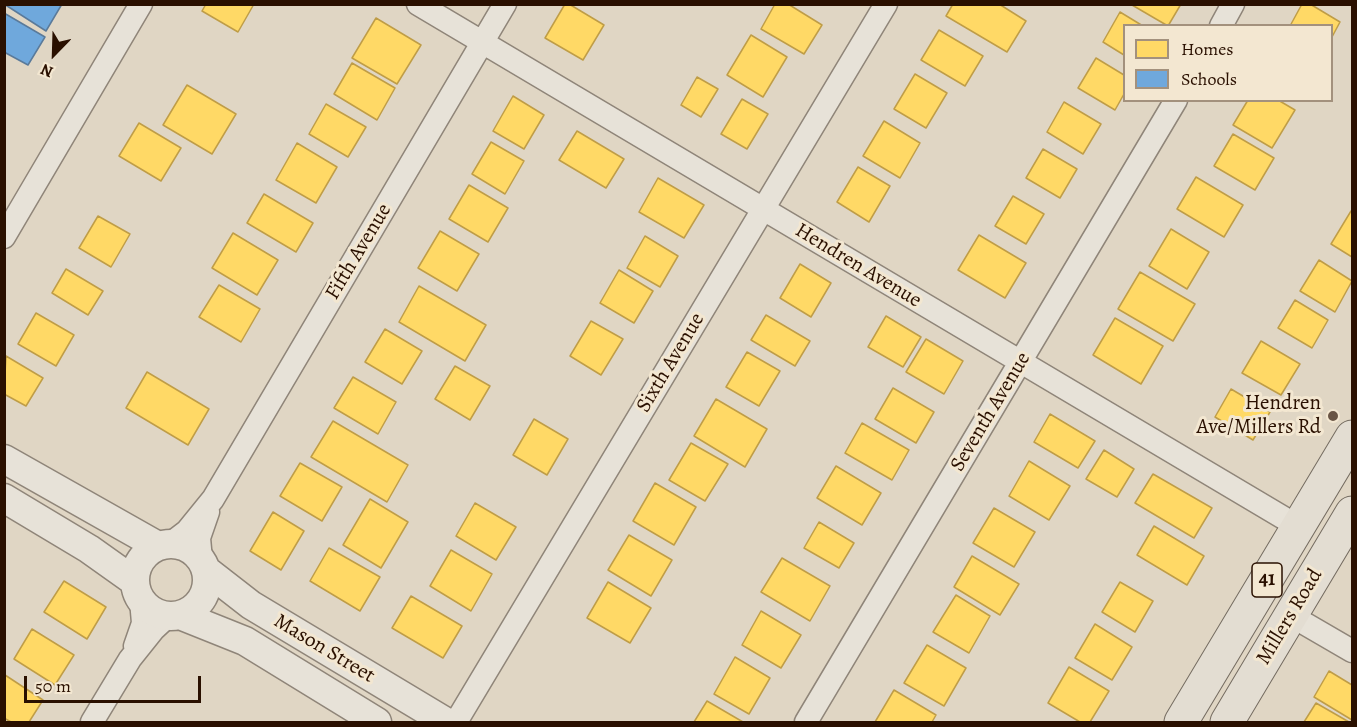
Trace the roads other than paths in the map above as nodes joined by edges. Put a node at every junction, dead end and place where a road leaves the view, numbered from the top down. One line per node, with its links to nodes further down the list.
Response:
1 (141, 4): 10 (street)
2 (418, 4): 7 (street, Hendren Avenue)
3 (505, 4): 7 (street, Fifth Avenue)
4 (886, 4): 9 (street, Sixth Avenue)
5 (1233, 4): 6 (street)
6 (1222, 24)
7 (483, 42): 9 (street, Hendren Avenue); 15 (street, Fifth Avenue)
8 (1175, 102): 11 (street, Seventh Avenue)
9 (763, 209): 11 (street, Hendren Avenue); 28 (street, Sixth Avenue)
10 (4, 237)
11 (1021, 362): 17 (street, Hendren Avenue); 29 (street, Seventh Avenue)
12 (1353, 437): 17 (main road, Millers Road / 41)
13 (4, 459): 18 (street)
14 (4, 498): 20 (street)
15 (213, 499): 18 (street, Fifth Avenue); 19 (street, Fifth Avenue)
16 (1353, 513): 22 (main road, Millers Road / 41)
17 (1299, 527): 30 (main road, Millers Road / 41)
18 (164, 545): 19 (street); 20 (street)
19 (203, 565): 21 (street); 27 (street, Mason Street)
20 (138, 591): 21 (street); 24 (street)
21 (174, 615): 24 (street); 26 (street, Mason Street)
22 (1290, 615): 23 (street); 31 (main road, Millers Road / 41)
23 (1353, 651)
24 (130, 659): 25 (street)
25 (92, 723)
26 (377, 723)
27 (446, 723)
28 (456, 723)
29 (806, 723)
30 (1181, 723)
31 (1227, 723)

